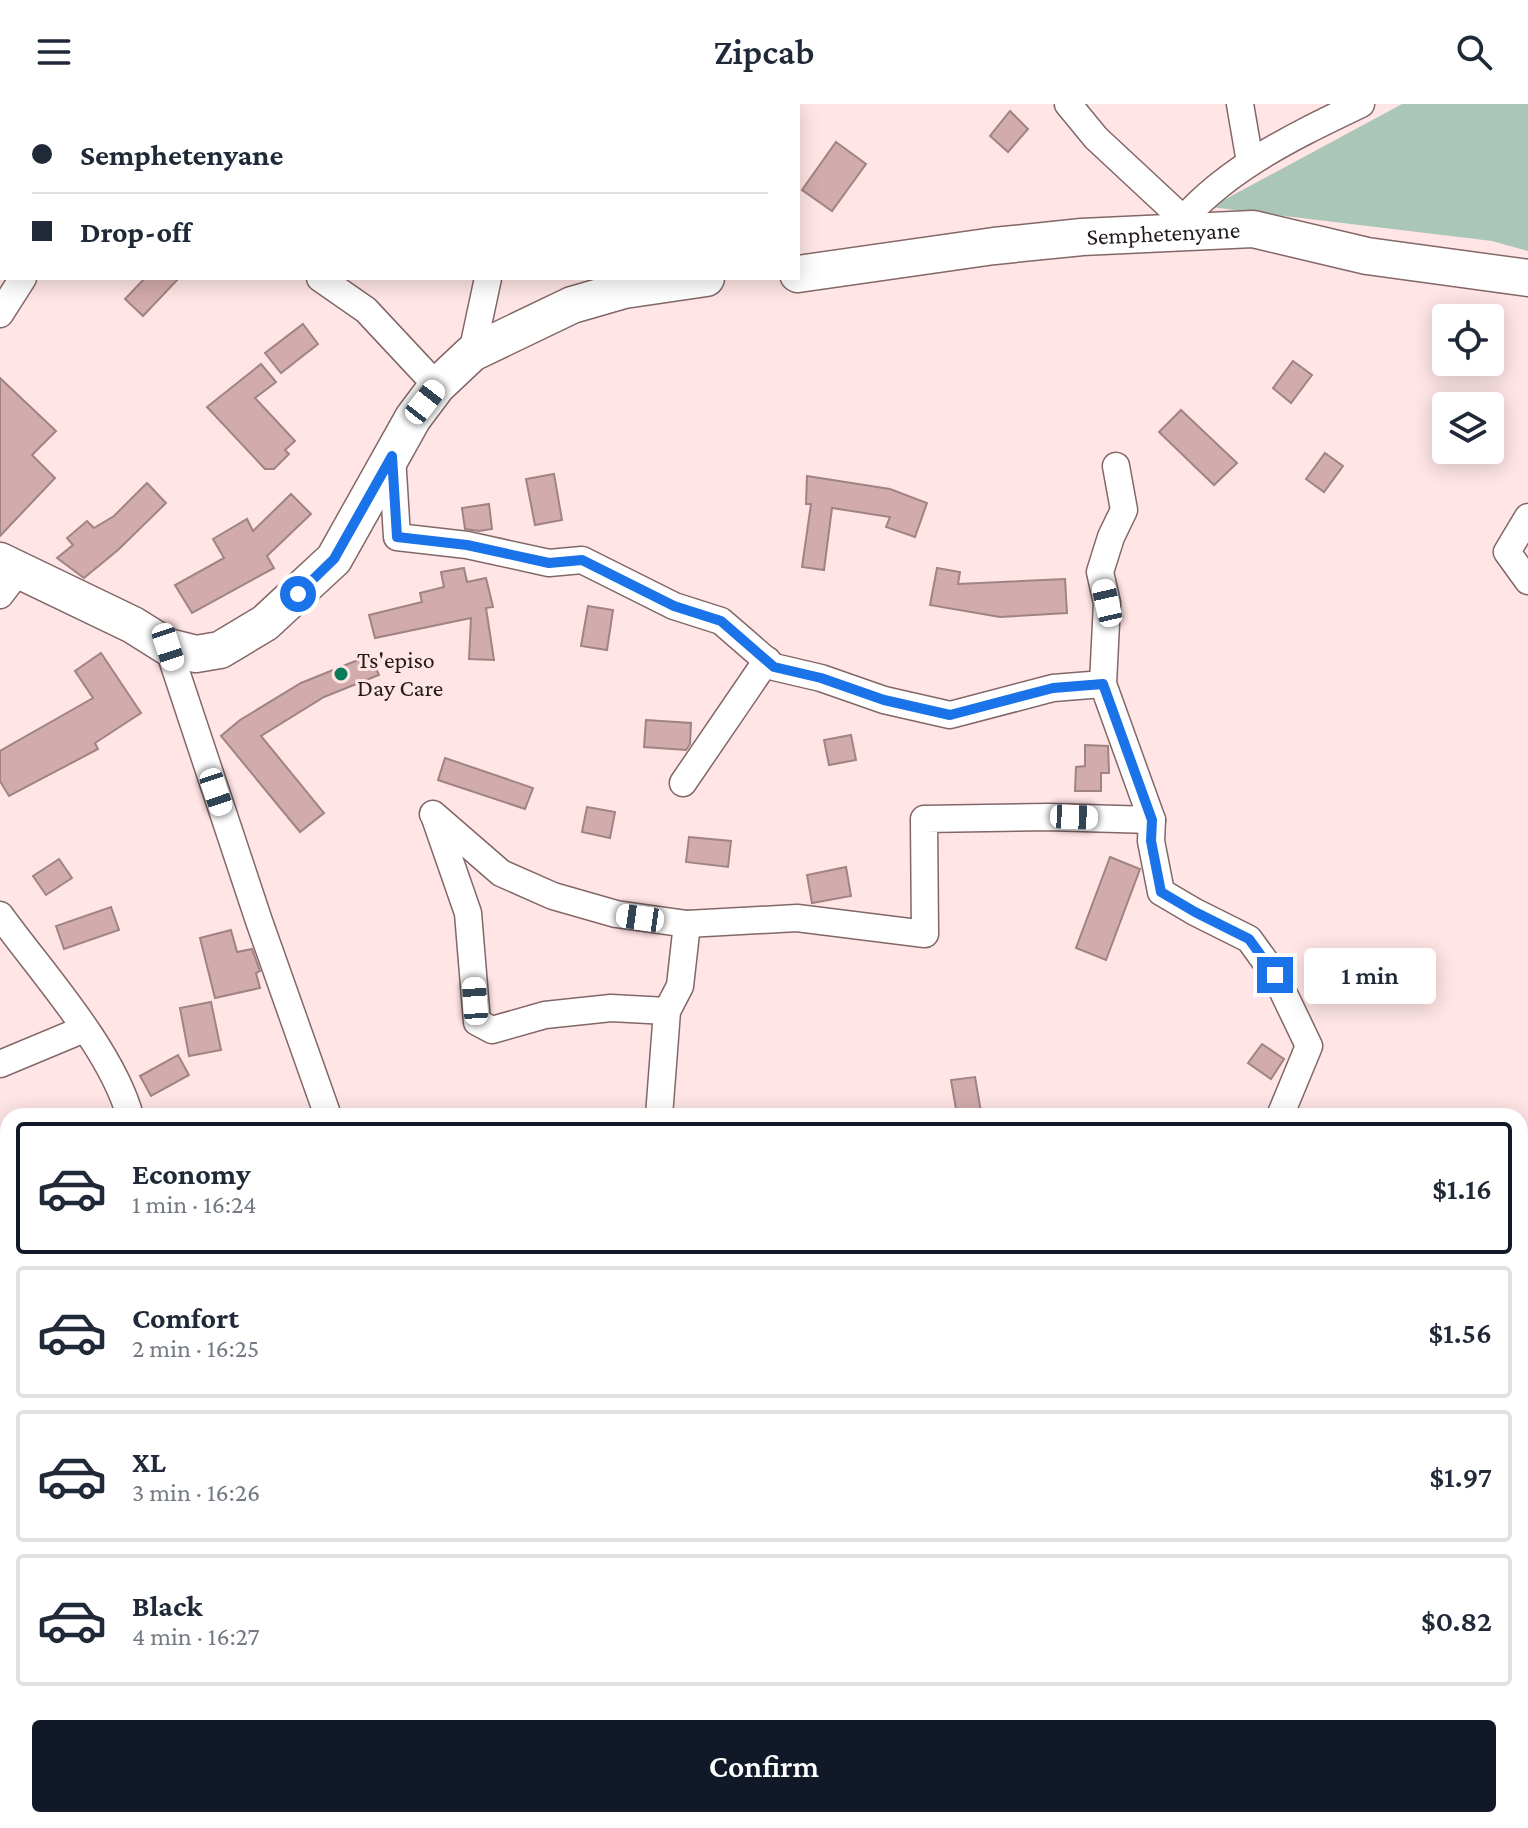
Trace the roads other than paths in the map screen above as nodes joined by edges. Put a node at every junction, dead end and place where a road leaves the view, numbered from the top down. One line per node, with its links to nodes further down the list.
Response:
1 (1068, 104): 5 (street)
2 (1240, 104): 4 (street)
3 (1361, 104): 4 (street)
4 (1250, 162): 5 (street)
5 (1177, 226): 6 (main road, Semphetenyane); 7 (main road, Semphetenyane)
6 (800, 274)
7 (1528, 278)
8 (22, 280): 12 (street)
9 (323, 280): 14 (street)
10 (488, 280): 13 (street)
11 (692, 280): 13 (main road)
12 (0, 314)
13 (472, 353): 14 (main road)
14 (437, 386): 15 (main road)
15 (392, 456): 20 (main road); 21 (street)
16 (1116, 466): 22 (street)
17 (1528, 517): 19 (street)
18 (7, 575): 20 (main road)
19 (1528, 581)
20 (168, 647): 31 (street)
21 (767, 660): 22 (street); 23 (street)
22 (1103, 684): 24 (street)
23 (683, 783)
24 (1152, 820): 26 (street); 33 (street)
25 (0, 915): 28 (street)
26 (687, 924): 27 (street); 27 (street)
27 (667, 1011): 32 (street)
28 (84, 1029): 29 (street); 30 (street)
29 (0, 1064)
30 (128, 1108)
31 (325, 1108)
32 (660, 1108)
33 (1283, 1108)

